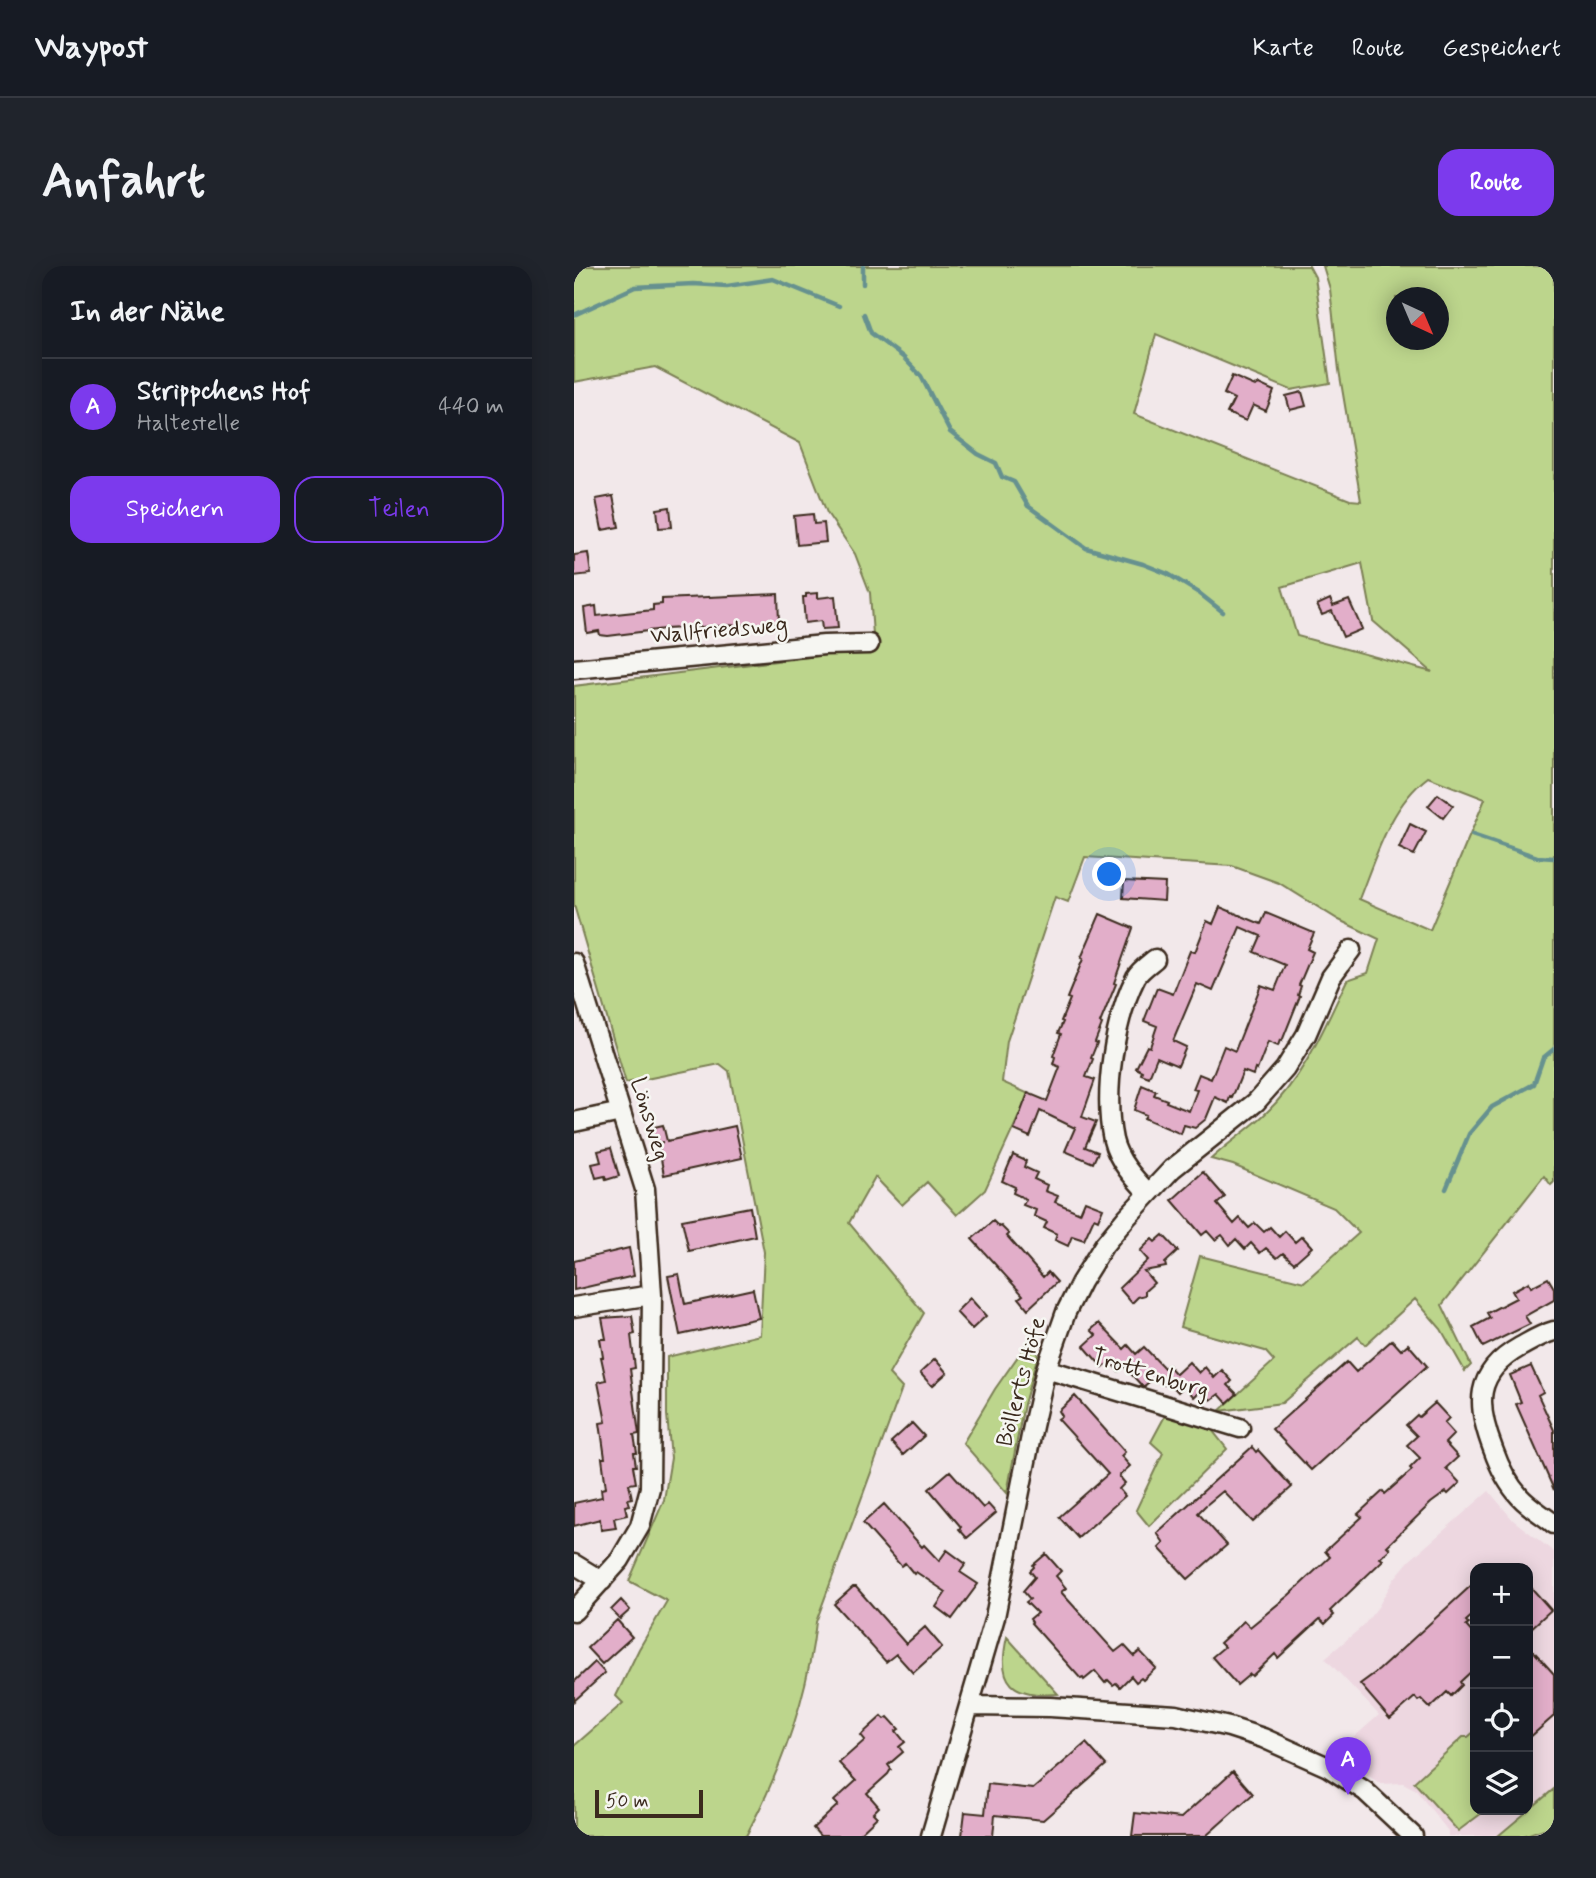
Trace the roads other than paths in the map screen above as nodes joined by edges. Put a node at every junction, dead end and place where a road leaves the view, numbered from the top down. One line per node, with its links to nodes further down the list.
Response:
1 (869, 644): 2 (street, Wallfriedsweg)
2 (574, 669)
3 (1351, 950): 8 (street, Böllerts Höfe)
4 (1155, 959): 8 (street)
5 (574, 963): 6 (street, Lönsweg)
6 (621, 1112): 7 (street); 9 (street, Lönsweg)
7 (574, 1122)
8 (1148, 1193): 12 (street, Böllerts Höfe)
9 (652, 1294): 10 (street); 16 (street, Lönsweg)
10 (574, 1307)
11 (1554, 1331): 14 (street)
12 (1046, 1369): 13 (street, Trottenburg); 18 (street, Böllerts Höfe)
13 (1240, 1428)
14 (1554, 1524)
15 (574, 1564): 16 (street)
16 (602, 1581): 17 (street, Lönsweg)
17 (574, 1611)
18 (969, 1706): 19 (street, Böllerts Höfe); 20 (street)
19 (931, 1836)
20 (1413, 1836)

